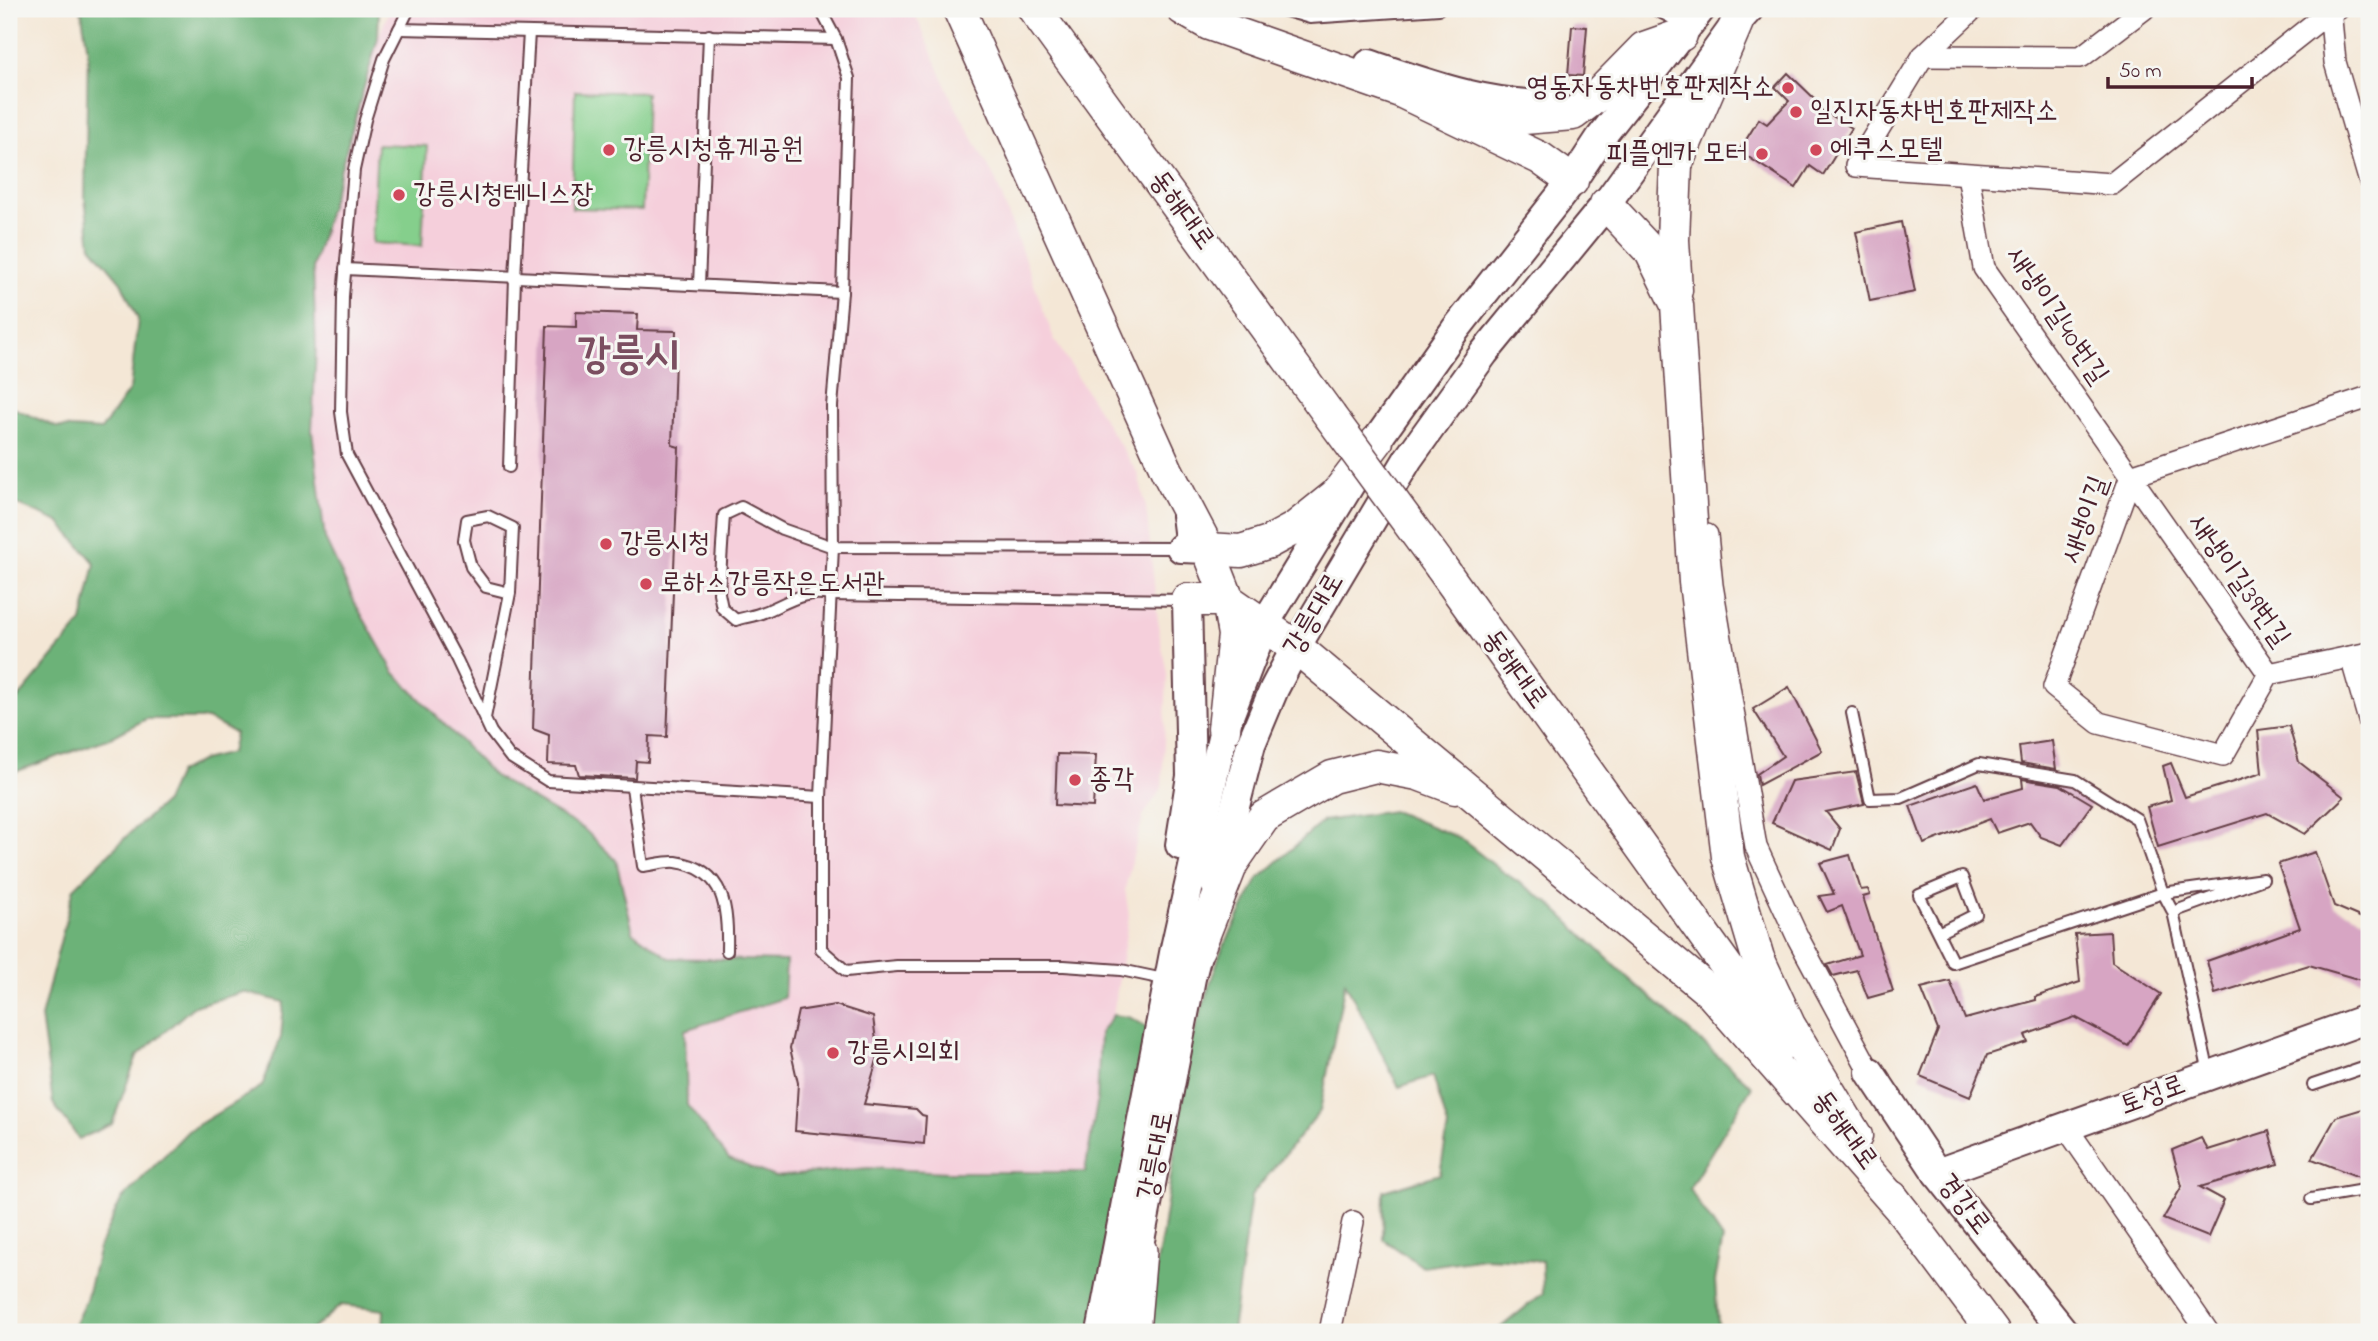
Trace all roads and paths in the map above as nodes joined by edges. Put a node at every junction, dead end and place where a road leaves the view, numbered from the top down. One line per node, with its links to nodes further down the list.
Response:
1 (410, 9): 14 (lane)
2 (820, 9): 17 (lane)
3 (959, 9): 36 (main road)
4 (1034, 9): 66 (main road, 동해대로, bridge)
5 (1279, 9): 6 (lane)
6 (1438, 9)
7 (1654, 9): 13 (lane)
8 (1973, 9): 18 (street)
9 (2144, 9): 18 (street)
10 (2332, 10): 21 (street); 22 (street)
11 (1195, 13): 19 (main road); 20 (street)
12 (1743, 16): 24 (main road); 25 (street, 강릉대로)
13 (1690, 23): 20 (main road); 23 (street, 강릉대로)
14 (400, 29): 15 (lane); 26 (lane)
15 (529, 32): 16 (lane); 27 (lane)
16 (709, 35): 17 (lane); 28 (lane)
17 (836, 39): 29 (lane)
18 (1923, 56): 21 (street)
19 (1400, 91): 20 (main road); 23 (main road)
20 (1581, 108)
21 (1968, 175): 34 (street, 새냉이길40번길)
22 (2369, 179)
23 (1572, 181): 25 (street); 32 (street, 강릉대로)
24 (1675, 185): 30 (main road); 61 (street)
25 (1606, 204): 30 (main road); 42 (street, 강릉대로)
26 (345, 269): 27 (lane); 46 (lane)
27 (515, 277): 28 (lane); 33 (lane)
28 (699, 285): 29 (lane)
29 (842, 292): 35 (lane)
30 (1677, 306): 66 (main road)
31 (2369, 397): 34 (street, 새냉이길)
32 (1377, 441): 36 (main road); 41 (street, 강릉대로)
33 (509, 467)
34 (2131, 475): 44 (street, 새냉이길39번길); 48 (street, 새냉이길)
35 (833, 547): 36 (lane); 38 (lane); 38 (lane)
36 (1194, 549): 40 (main road)
37 (510, 593): 37 (lane); 46 (lane)
38 (830, 595): 39 (lane); 51 (lane)
39 (1187, 600): 40 (main road); 56 (street)
40 (1228, 600): 41 (main road); 49 (main road)
41 (1264, 625): 42 (main road); 49 (street, 강릉대로)
42 (1296, 646): 52 (main road); 56 (street, 강릉대로)
43 (2360, 655): 44 (street); 47 (street)
44 (2269, 674): 48 (street, 새냉이길39번길)
45 (1852, 713): 53 (lane)
46 (485, 718): 50 (lane)
47 (2369, 720)
48 (2099, 723)
49 (1224, 729): 56 (street, 강릉대로)
50 (632, 787): 51 (lane); 57 (lane)
51 (821, 797): 58 (lane)
52 (1479, 797): 56 (main road); 69 (main road)
53 (2163, 892): 54 (lane); 54 (lane); 55 (lane)
54 (2173, 912): 62 (lane)
55 (1938, 933): 55 (lane)
56 (1186, 948): 58 (street, 강릉대로); 71 (street, 강릉대로)
57 (727, 951)
58 (1168, 980): 72 (street, 강릉대로)
59 (2369, 1018): 62 (street, 토성로)
60 (2369, 1066): 63 (lane)
61 (1870, 1072): 65 (street, 경강로)
62 (2209, 1075): 64 (street, 토성로)
63 (2313, 1085)
64 (2066, 1127): 65 (street, 토성로); 78 (street)
65 (1937, 1173): 77 (street, 경강로)
66 (1886, 1189): 69 (main road, 동해대로)
67 (2369, 1189): 68 (lane)
68 (2311, 1199)
69 (1905, 1214): 76 (main road, 동해대로)
70 (1353, 1222): 75 (street)
71 (1138, 1251): 73 (street, 강릉대로); 74 (highway)
72 (1101, 1332)
73 (1123, 1332)
74 (1131, 1332)
75 (1330, 1332)
76 (1993, 1332)
77 (2064, 1332)
78 (2208, 1332)

